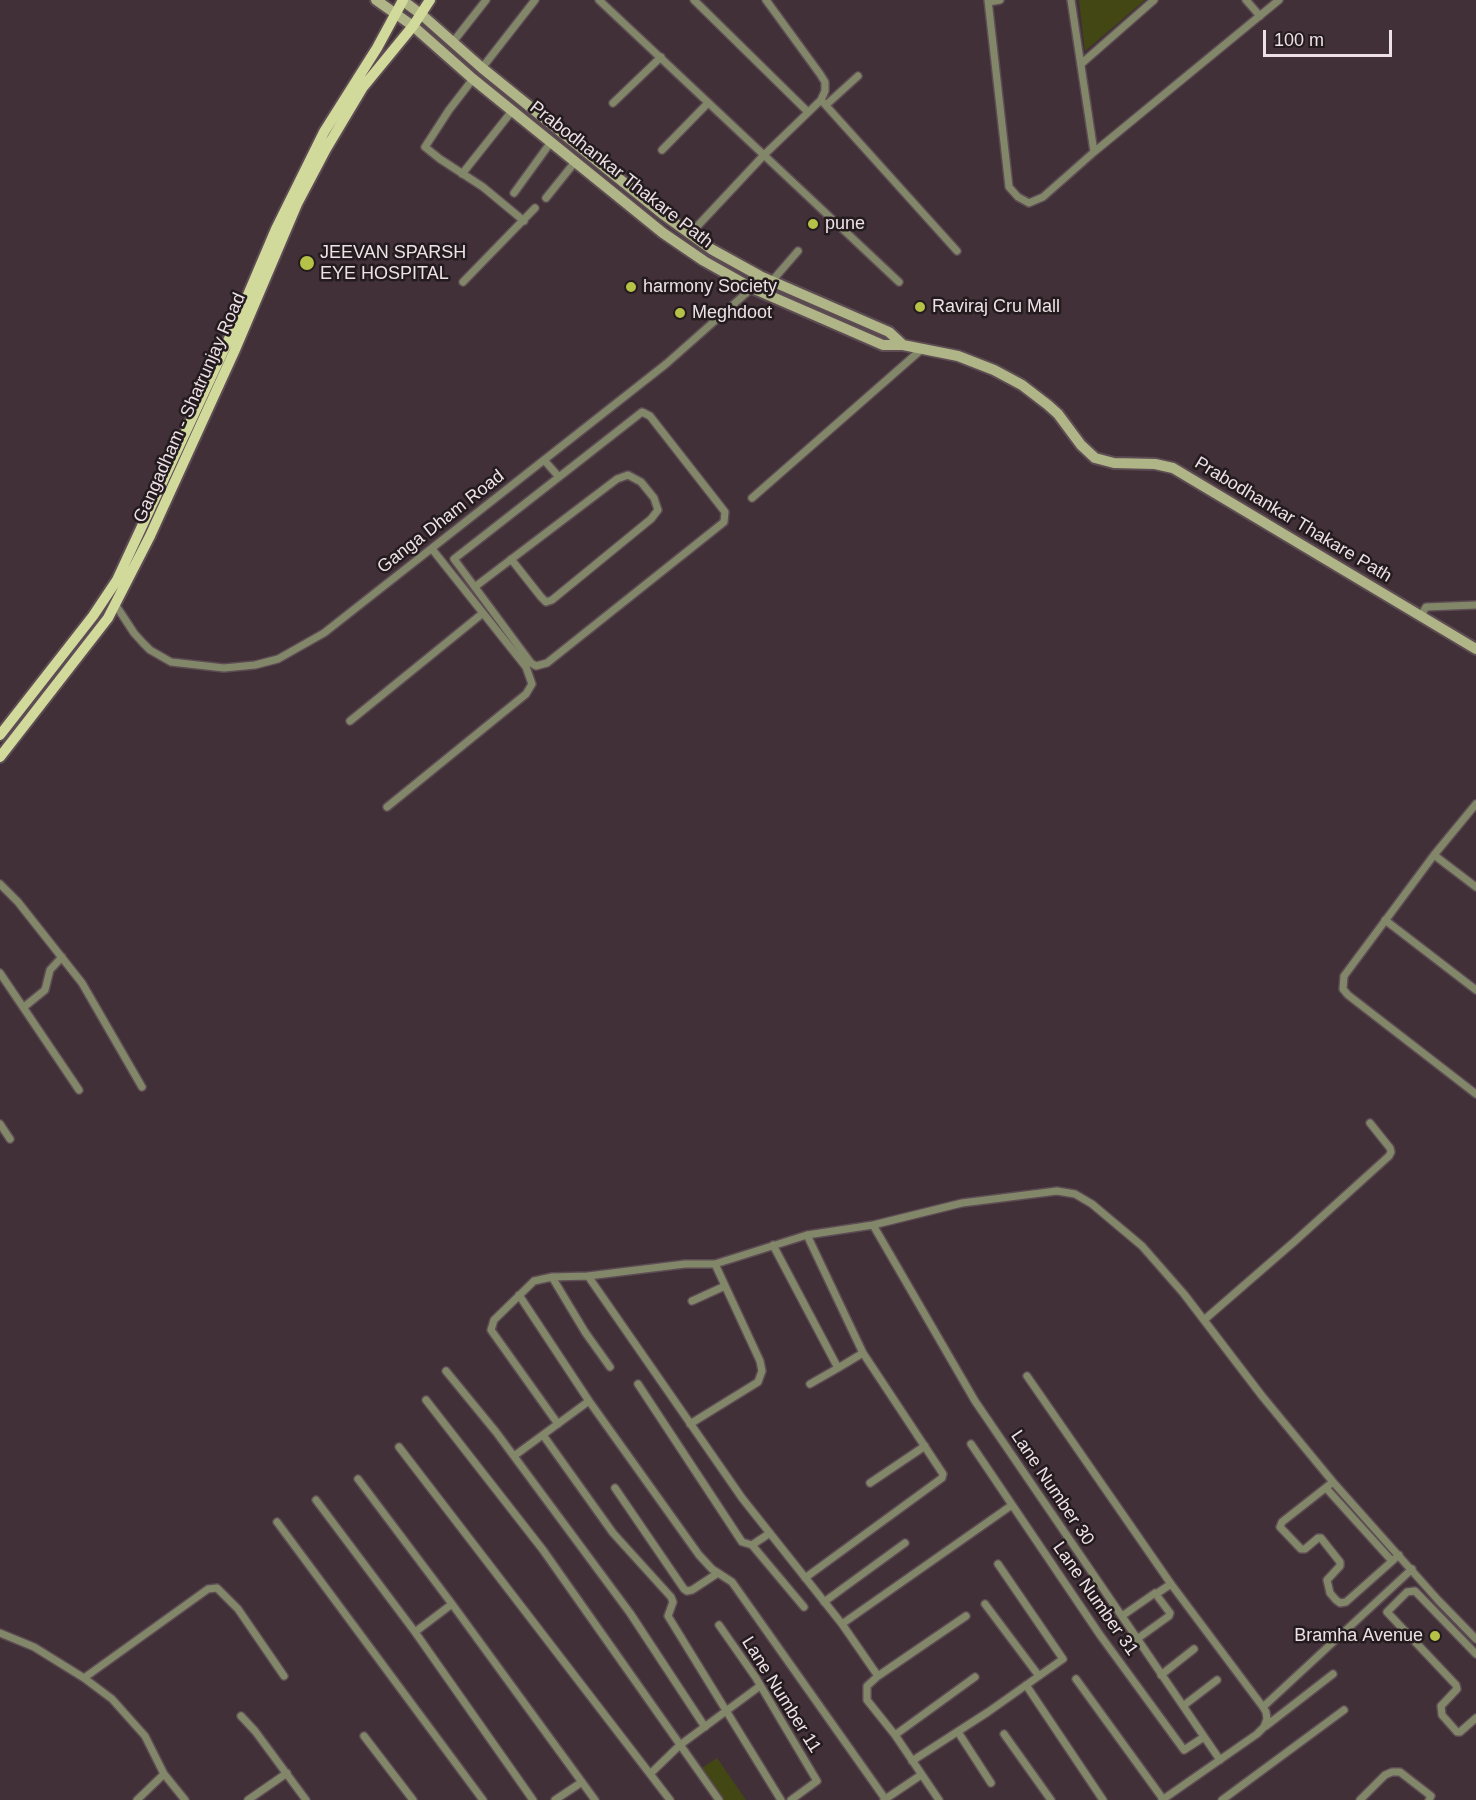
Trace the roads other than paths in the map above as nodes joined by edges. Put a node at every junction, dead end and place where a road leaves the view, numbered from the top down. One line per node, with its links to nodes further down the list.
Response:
1 (376, 0): 15 (main road, Prabodhankar Thakare Path)
2 (402, 0): 15 (main road, Gangadham - Shatrunjay Road); 16 (main road, Prabodhankar Thakare Path)
3 (430, 0): 16 (main road, Gangadham - Shatrunjay Road)
4 (486, 0): 19 (street)
5 (535, 0): 22 (street)
6 (599, 0): 20 (street)
7 (694, 0): 29 (street)
8 (766, 0): 27 (street)
9 (1000, 0): 14 (street)
10 (1071, 0): 21 (street)
11 (1154, 0): 21 (street)
12 (1246, 0): 17 (street)
13 (1279, 0): 17 (street)
14 (988, 1): 32 (street)
15 (395, 13): 18 (main road, Prabodhankar Thakare Path); 56 (main road, Gangadham - Shatrunjay Road)
16 (422, 15): 18 (main road, Gangadham - Shatrunjay Road); 19 (main road, Prabodhankar Thakare Path)
17 (1260, 16): 32 (street)
18 (413, 26): 24 (main road, Prabodhankar Thakare Path); 57 (main road, Gangadham - Shatrunjay Road)
19 (453, 42): 22 (main road, Prabodhankar Thakare Path)
20 (661, 57): 25 (street); 26 (street)
21 (1081, 64): 32 (street)
22 (482, 68): 40 (main road, Prabodhankar Thakare Path)
23 (858, 76): 27 (street)
24 (473, 79): 28 (main road, Prabodhankar Thakare Path); 35 (street)
25 (613, 103)
26 (708, 103): 31 (street); 33 (street)
27 (823, 103): 29 (street); 41 (street)
28 (512, 111): 30 (main road, Prabodhankar Thakare Path); 35 (street)
29 (808, 112): 33 (street)
30 (550, 142): 34 (main road, Prabodhankar Thakare Path); 36 (street)
31 (662, 150)
32 (1094, 152)
33 (764, 155): 40 (street); 46 (street)
34 (575, 162): 37 (street); 47 (main road, Prabodhankar Thakare Path)
35 (462, 174): 39 (street)
36 (514, 193)
37 (546, 198)
38 (535, 208): 39 (street)
39 (524, 221): 45 (street)
40 (690, 234): 43 (main road, Prabodhankar Thakare Path)
41 (957, 251)
42 (798, 252): 44 (street)
43 (760, 276): 44 (main road, Prabodhankar Thakare Path); 47 (street, Ganga Dham Road)
44 (772, 281): 48 (main road, Prabodhankar Thakare Path)
45 (463, 282)
46 (899, 282)
47 (752, 288): 48 (main road, Prabodhankar Thakare Path); 50 (street, Ganga Dham Road)
48 (903, 345): 49 (main road, Prabodhankar Thakare Path)
49 (922, 349): 52 (street); 60 (main road, Prabodhankar Thakare Path)
50 (544, 460): 51 (street); 53 (street, Ganga Dham Road)
51 (559, 477): 55 (street); 55 (street)
52 (752, 498)
53 (432, 549): 57 (street, Ganga Dham Road); 59 (street)
54 (511, 559): 54 (street); 55 (street)
55 (476, 586)
56 (106, 596): 57 (main road); 63 (main road, Gangadham - Shatrunjay Road)
57 (116, 604): 64 (main road, Gangadham - Shatrunjay Road)
58 (1476, 605): 60 (street)
59 (483, 613): 62 (street); 67 (street)
60 (1421, 616): 61 (main road, Prabodhankar Thakare Path)
61 (1476, 650)
62 (350, 722)
63 (1, 733): 64 (street)
64 (14, 740): 65 (main road, Gangadham - Shatrunjay Road)
65 (0, 757)
66 (1476, 804): 68 (street)
67 (387, 807)
68 (1434, 855): 70 (street); 71 (street)
69 (0, 884): 72 (street)
70 (1476, 886)
71 (1385, 920): 74 (street); 78 (street)
72 (62, 957): 75 (street); 76 (street)
73 (0, 973): 75 (street)
74 (1476, 990)
75 (24, 1007): 77 (street)
76 (142, 1087)
77 (79, 1090)
78 (1476, 1094)
79 (1370, 1123): 91 (street)
80 (0, 1124): 81 (street)
81 (10, 1139)
82 (873, 1226): 83 (street); 91 (street); 134 (street, Lane Number 30)
83 (807, 1235): 84 (street); 92 (street)
84 (773, 1245): 85 (street); 94 (street)
85 (715, 1264): 86 (street); 88 (street)
86 (588, 1276): 87 (street); 102 (street)
87 (552, 1277): 89 (street); 93 (street)
88 (725, 1286): 90 (street); 102 (street)
89 (519, 1295): 100 (street); 101 (street)
90 (692, 1301)
91 (1204, 1320): 109 (street)
92 (863, 1353): 94 (street); 105 (street)
93 (610, 1367)
94 (838, 1368): 98 (street)
95 (446, 1371): 107 (street)
96 (1027, 1376): 125 (street)
97 (638, 1384): 118 (street)
98 (810, 1384)
99 (426, 1400): 167 (street)
100 (589, 1401): 101 (street); 123 (street)
101 (558, 1424): 103 (street)
102 (690, 1424): 116 (street)
103 (543, 1435): 107 (street); 128 (street)
104 (971, 1444): 114 (street, Lane Number 31)
105 (925, 1446): 110 (street); 124 (street)
106 (399, 1447): 172 (street)
107 (514, 1456): 160 (street)
108 (358, 1479): 130 (street)
109 (1334, 1482): 112 (street); 119 (street)
110 (870, 1483)
111 (615, 1488): 123 (street)
112 (1326, 1488): 120 (street); 120 (street)
113 (316, 1500): 137 (street)
114 (1011, 1505): 135 (street); 166 (street, Lane Number 31)
115 (277, 1522): 181 (street)
116 (770, 1533): 118 (street); 124 (street)
117 (905, 1543): 129 (street)
118 (752, 1545): 132 (street)
119 (1398, 1555): 120 (street); 122 (street)
120 (1392, 1561)
121 (998, 1564): 147 (street)
122 (1412, 1569): 140 (street); 155 (street)
123 (718, 1573): 189 (street)
124 (805, 1578): 129 (street)
125 (1171, 1584): 127 (street); 155 (street)
126 (675, 1591): 128 (street)
127 (1159, 1592)
128 (673, 1602): 156 (street)
129 (824, 1602): 135 (street)
130 (452, 1604): 137 (street); 174 (street)
131 (985, 1604): 147 (street)
132 (804, 1607)
133 (966, 1616): 146 (street)
134 (1122, 1616): 139 (street, Lane Number 30); 139 (street)
135 (842, 1624): 146 (street)
136 (719, 1625): 153 (street, Lane Number 11)
137 (416, 1632): 182 (street)
138 (0, 1633): 149 (street)
139 (1137, 1639): 143 (street, Lane Number 30)
140 (1476, 1639)
141 (1194, 1649): 143 (street)
142 (1476, 1653): 159 (street)
143 (1161, 1674): 154 (street, Lane Number 30)
144 (1332, 1674): 161 (street)
145 (284, 1676): 149 (street)
146 (878, 1676): 164 (street)
147 (1039, 1676): 152 (street)
148 (975, 1677): 164 (street)
149 (84, 1678): 171 (street)
150 (1076, 1679): 193 (street)
151 (1217, 1680): 154 (street)
152 (1026, 1685): 162 (street); 192 (street)
153 (760, 1686): 156 (street); 188 (street, Lane Number 11)
154 (1183, 1706): 166 (street, Lane Number 30)
155 (1263, 1707): 161 (street)
156 (725, 1710): 160 (street); 187 (street)
157 (1344, 1710): 194 (street)
158 (241, 1716): 170 (street)
159 (1476, 1718)
160 (705, 1727): 167 (street)
161 (1264, 1727): 168 (street)
162 (958, 1732): 169 (street); 175 (street)
163 (1004, 1734): 191 (street)
164 (895, 1735): 169 (street)
165 (364, 1736): 180 (street)
166 (1204, 1737): 168 (street, Lane Number 30)
167 (681, 1745): 172 (street); 186 (street)
168 (1220, 1760): 193 (street)
169 (912, 1761): 173 (street)
170 (287, 1773): 178 (street); 179 (street)
171 (164, 1774): 176 (street); 177 (street)
172 (650, 1774): 185 (street)
173 (921, 1775): 189 (street); 190 (street)
174 (582, 1782): 183 (street); 184 (street)
175 (991, 1783)
176 (137, 1800)
177 (185, 1800)
178 (248, 1800)
179 (306, 1800)
180 (413, 1800)
181 (483, 1800)
182 (533, 1800)
183 (555, 1800)
184 (595, 1800)
185 (670, 1800)
186 (719, 1800)
187 (781, 1800)
188 (791, 1800)
189 (885, 1800)
190 (939, 1800)
191 (1051, 1800)
192 (1102, 1800)
193 (1162, 1800)
194 (1222, 1800)
195 (1360, 1800): 196 (street)
196 (1429, 1800)

